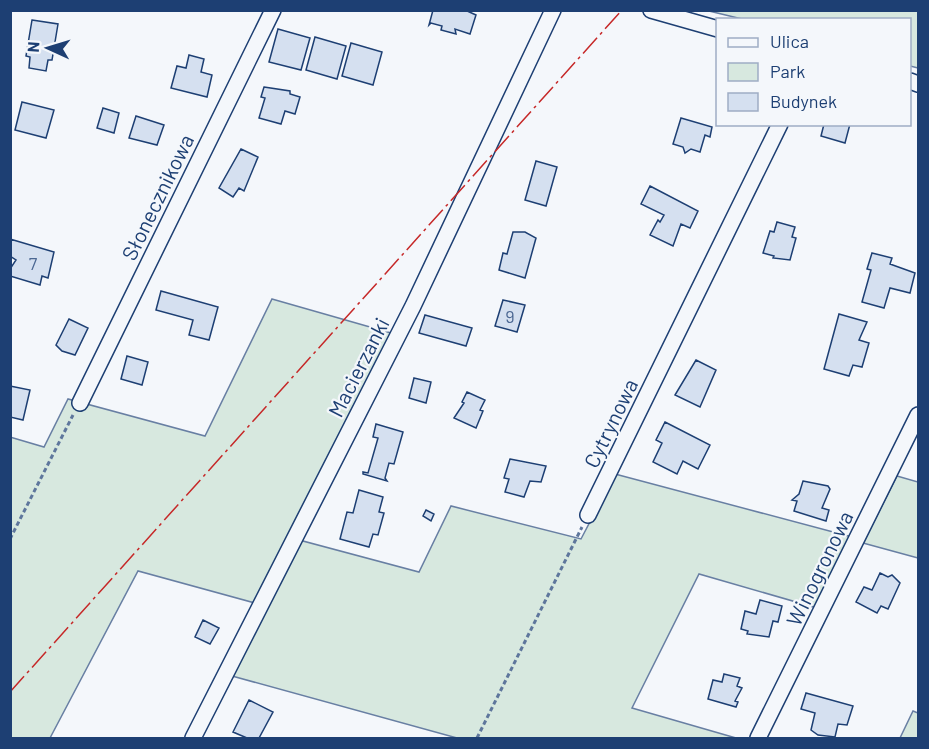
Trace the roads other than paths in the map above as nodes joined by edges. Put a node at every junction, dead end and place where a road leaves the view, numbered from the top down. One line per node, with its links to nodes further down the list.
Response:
1 (273, 10): 6 (street, Słonecznikowa)
2 (553, 10): 9 (street, Macierzanki)
3 (651, 10): 4 (street)
4 (716, 29)
5 (779, 126): 8 (street, Cytrynowa)
6 (80, 402)
7 (918, 416): 10 (street, Winogronowa)
8 (588, 514)
9 (193, 738)
10 (758, 738)

